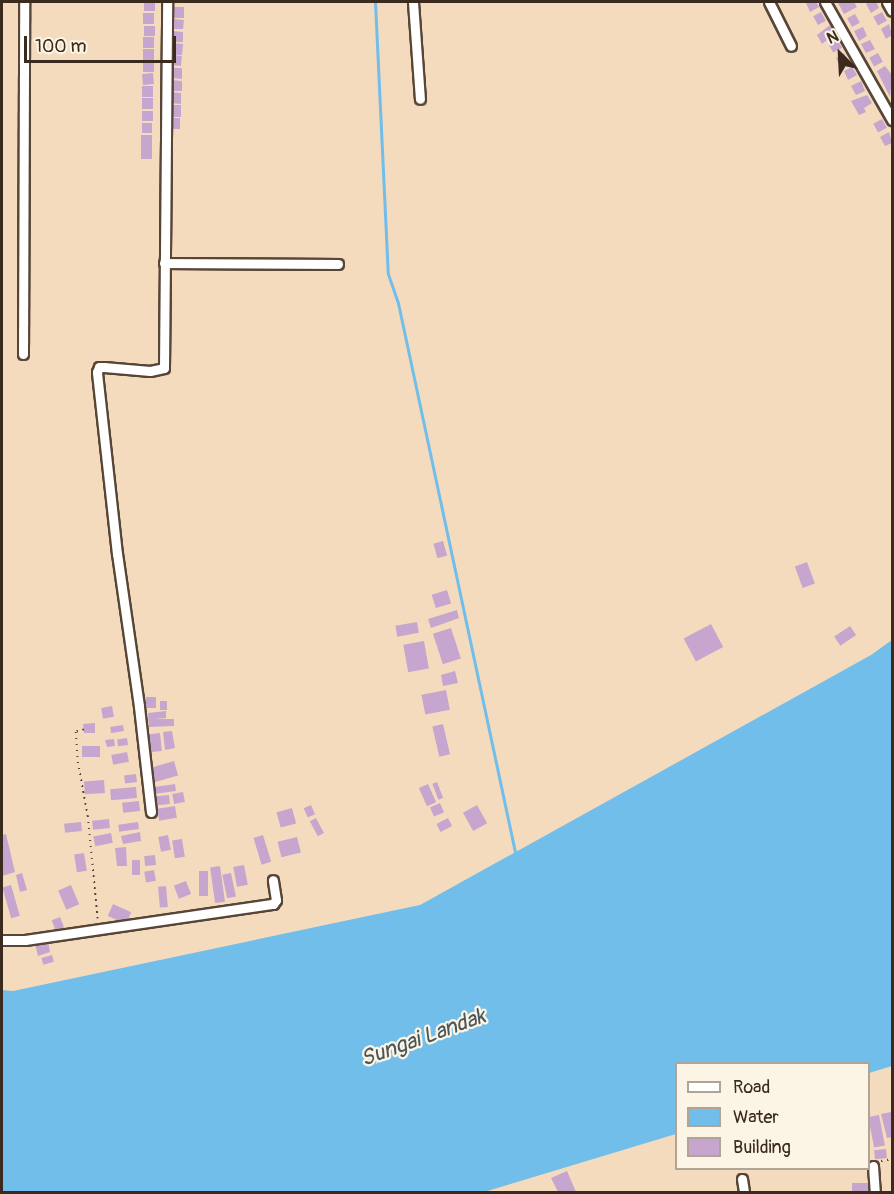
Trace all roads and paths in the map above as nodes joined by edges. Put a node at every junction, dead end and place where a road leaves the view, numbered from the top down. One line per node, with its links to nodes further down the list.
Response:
1 (24, 2): 14 (street)
2 (167, 2): 12 (street)
3 (413, 2): 9 (street)
4 (769, 2): 8 (street)
5 (825, 2): 10 (street)
6 (887, 2): 7 (street)
7 (892, 11)
8 (791, 46)
9 (420, 99)
10 (888, 102): 11 (street)
11 (892, 120)
12 (164, 263): 13 (street); 16 (street)
13 (339, 264)
14 (23, 354)
15 (84, 730): 18 (path)
16 (151, 812)
17 (273, 880): 18 (street)
18 (99, 929): 19 (street)
19 (2, 940)
20 (873, 1166): 23 (street)
21 (742, 1179): 22 (street)
22 (744, 1192)
23 (875, 1192)

